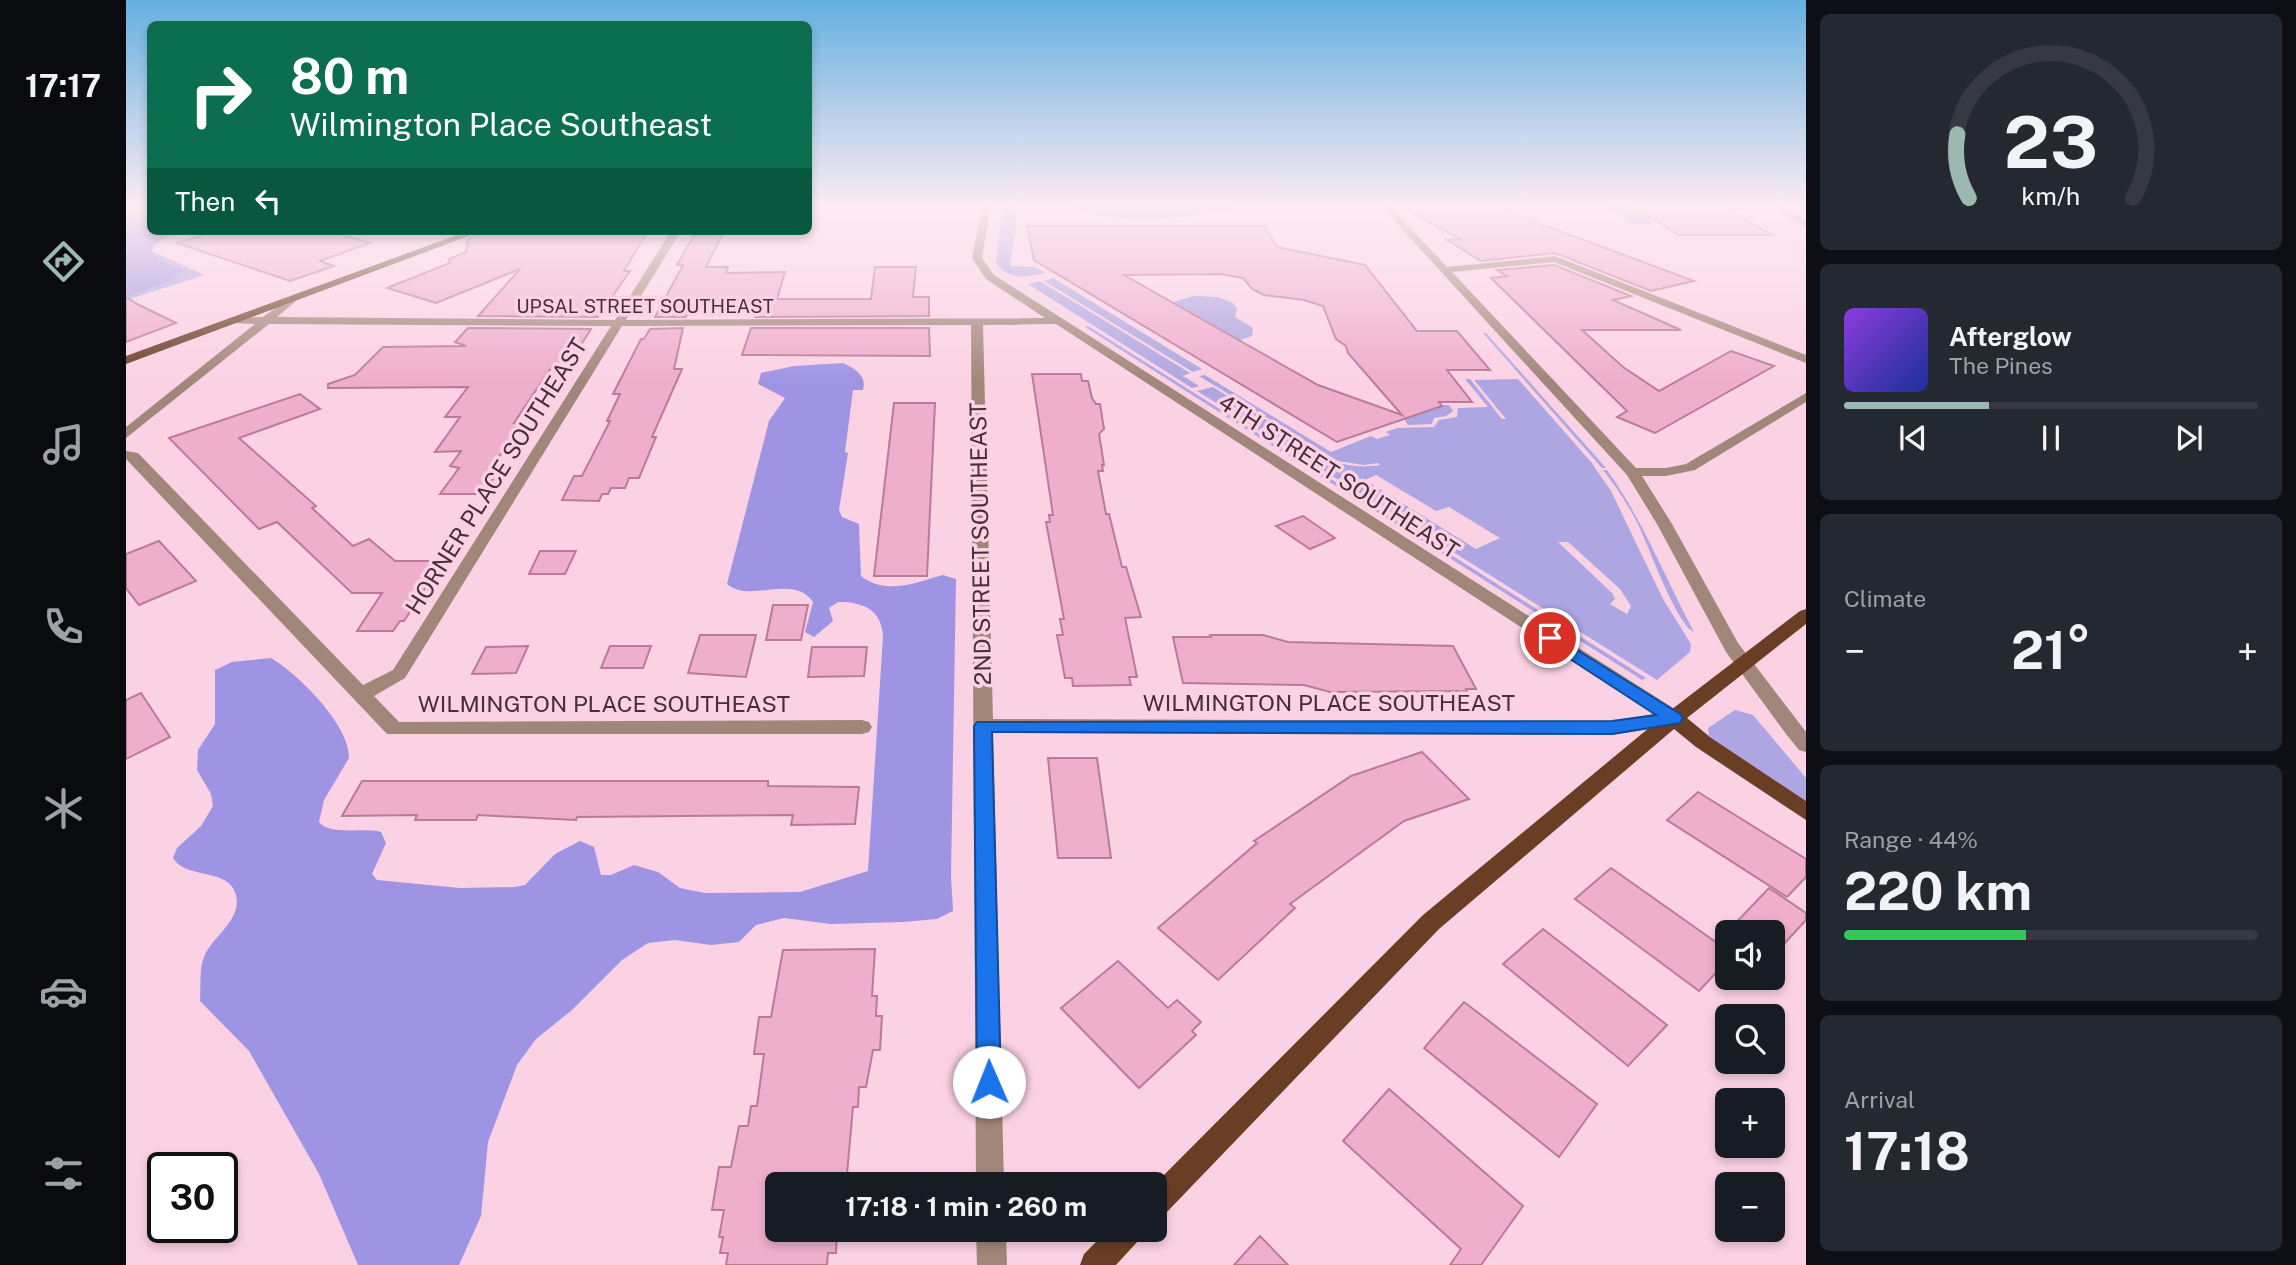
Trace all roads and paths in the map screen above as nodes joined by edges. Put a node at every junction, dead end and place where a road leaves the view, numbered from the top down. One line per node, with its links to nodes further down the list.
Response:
1 (390, 263): 8 (main road)
2 (656, 263): 12 (street, HORNER PLACE SOUTHEAST)
3 (979, 263): 10 (street, 4TH STREET SOUTHEAST)
4 (1438, 263): 7 (street)
5 (1515, 263): 7 (street)
6 (1565, 263): 14 (street)
7 (1445, 270): 19 (street)
8 (292, 299): 9 (main road); 11 (street)
9 (233, 320): 11 (street, UPSAL STREET SOUTHEAST); 15 (main road)
10 (1057, 321): 13 (street, UPSAL STREET SOUTHEAST); 23 (street, 4TH STREET SOUTHEAST)
11 (264, 323): 12 (street, UPSAL STREET SOUTHEAST); 17 (street)
12 (619, 323): 13 (street, UPSAL STREET SOUTHEAST); 22 (street, HORNER PLACE SOUTHEAST)
13 (977, 324): 24 (street, 2ND STREET SOUTHEAST)
14 (1806, 359)
15 (126, 360)
16 (1806, 397): 19 (street)
17 (126, 434)
18 (126, 455): 22 (street, WILMINGTON PLACE SOUTHEAST)
19 (1632, 472): 21 (street)
20 (1806, 615): 21 (main road)
21 (1744, 664): 23 (main road); 26 (street)
22 (362, 694): 25 (street, WILMINGTON PLACE SOUTHEAST)
23 (1674, 718): 24 (street, WILMINGTON PLACE SOUTHEAST); 27 (main road); 29 (main road)
24 (983, 726): 28 (street, 2ND STREET SOUTHEAST)
25 (862, 727)
26 (1806, 745)
27 (1806, 812)
28 (990, 1172)
29 (1167, 1192)
30 (991, 1242): 32 (street)
31 (1117, 1242): 33 (main road)
32 (992, 1265)
33 (1095, 1265)

